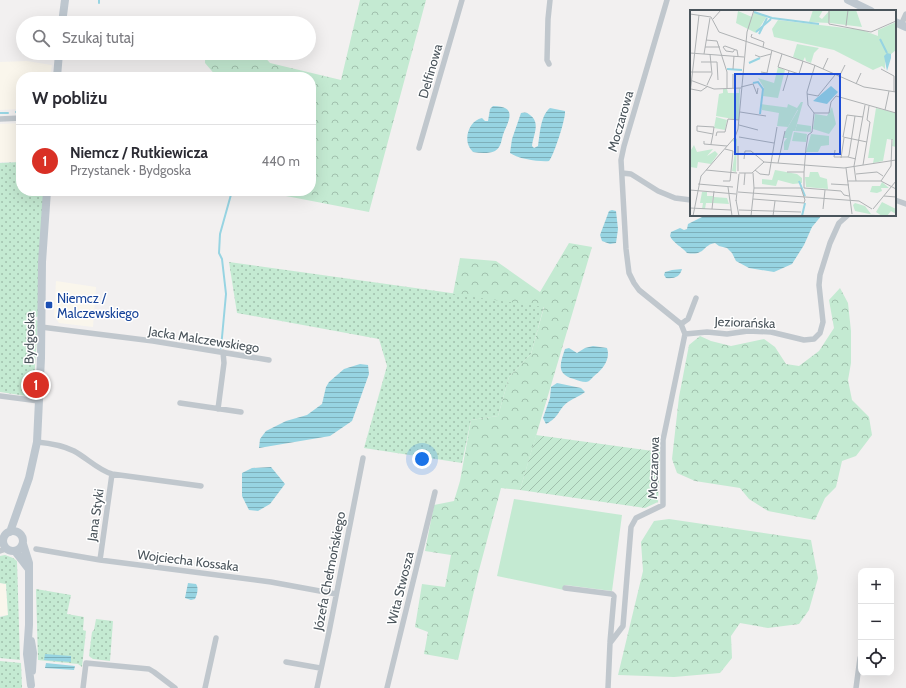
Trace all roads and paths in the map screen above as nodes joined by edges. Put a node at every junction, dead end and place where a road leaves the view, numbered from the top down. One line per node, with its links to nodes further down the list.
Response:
1 (65, 0): 8 (street)
2 (462, 0): 15 (street, Delfinowa)
3 (550, 0): 11 (street)
4 (667, 0): 16 (street, Moczarowa)
5 (848, 0): 6 (street)
6 (860, 9)
7 (906, 14): 9 (street)
8 (63, 16)
9 (901, 25)
10 (58, 60): 12 (street)
11 (549, 64)
12 (57, 72)
13 (16, 118): 14 (street)
14 (0, 119)
15 (419, 148)
16 (622, 173): 18 (street); 23 (street, Moczarowa)
17 (47, 196): 24 (street, Bydgoska)
18 (690, 200)
19 (896, 200): 20 (street)
20 (906, 204)
21 (847, 216): 25 (street, Jeziorańska)
22 (696, 298): 23 (street)
23 (681, 324): 25 (street, Moczarowa)
24 (41, 327): 26 (street, Jacka Malczewskiego); 29 (street, Bydgoska)
25 (686, 334): 50 (street, Moczarowa)
26 (223, 352): 27 (street, Jacka Malczewskiego); 31 (street)
27 (269, 360)
28 (0, 396): 29 (street)
29 (39, 401): 33 (street, Bydgoska)
30 (180, 403): 31 (street)
31 (218, 409): 32 (street)
32 (241, 412)
33 (37, 442): 35 (street); 38 (street, Bydgoska)
34 (362, 458): 48 (street, Józefa Chełmońskiego)
35 (112, 474): 36 (street); 45 (street, Jana Styki)
36 (201, 486)
37 (435, 492): 59 (street, Wita Stwosza)
38 (20, 506): 39 (street, Bydgoska); 40 (street, Bydgoska)
39 (10, 532): 40 (street); 42 (street)
40 (19, 533): 41 (street)
41 (23, 544): 44 (street); 46 (street)
42 (2, 546): 44 (street)
43 (36, 549): 45 (street, Wojciecha Kossaka)
44 (15, 551): 46 (street)
45 (100, 560): 48 (street, Wojciecha Kossaka)
46 (28, 568): 54 (street)
47 (565, 588): 50 (street)
48 (336, 594): 52 (street, Józefa Chełmońskiego)
49 (216, 638): 57 (street)
50 (610, 643): 60 (street)
51 (286, 662): 52 (street)
52 (320, 668): 58 (street, Józefa Chełmońskiego)
53 (858, 673): 61 (street)
54 (31, 687)
55 (83, 688): 56 (street)
56 (175, 688)
57 (205, 688)
58 (317, 688)
59 (387, 688)
60 (608, 688)
61 (856, 688)

